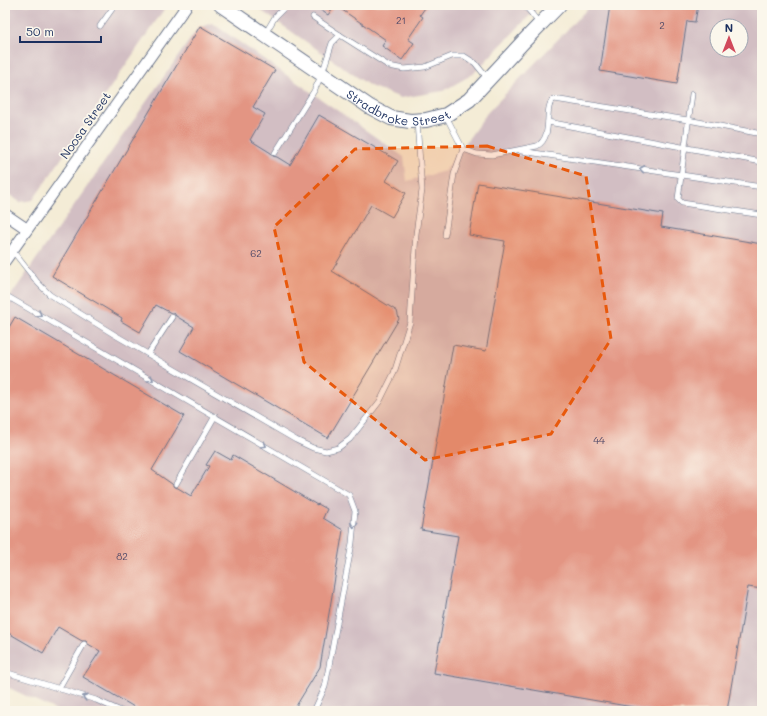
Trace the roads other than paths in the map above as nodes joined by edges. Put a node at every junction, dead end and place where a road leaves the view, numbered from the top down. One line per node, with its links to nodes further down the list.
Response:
1 (115, 5): 9 (lane)
2 (187, 5): 29 (street, Noosa Street)
3 (221, 5): 10 (street, Stradbroke Street)
4 (287, 5): 10 (lane)
5 (559, 5): 8 (street, Stradbroke Street)
6 (526, 6): 8 (lane)
7 (313, 17): 11 (lane)
8 (540, 24): 13 (street, Stradbroke Street)
9 (100, 26)
10 (265, 35): 12 (street, Stradbroke Street)
11 (340, 35): 12 (lane); 13 (lane)
12 (322, 74): 17 (street, Stradbroke Street); 23 (lane)
13 (488, 79): 15 (street, Stradbroke Street)
14 (692, 94): 16 (lane)
15 (446, 115): 17 (street, Stradbroke Street); 21 (lane)
16 (688, 120): 18 (lane); 19 (lane); 20 (lane)
17 (416, 121): 35 (lane)
18 (548, 122): 20 (lane); 22 (lane)
19 (762, 134)
20 (684, 148): 24 (lane); 25 (lane)
21 (463, 149): 22 (lane); 30 (lane)
22 (518, 151): 25 (lane, one-way to 22)
23 (275, 153)
24 (762, 162)
25 (681, 175): 26 (lane); 28 (lane)
26 (762, 188)
27 (5, 214): 29 (street)
28 (762, 215)
29 (27, 229): 31 (street, Noosa Street)
30 (445, 235)
31 (12, 250): 32 (street, Noosa Street); 35 (lane)
32 (5, 261)
33 (5, 295): 36 (lane, one-way to 36)
34 (172, 317): 35 (lane)
35 (148, 354)
36 (215, 416): 37 (lane); 42 (lane, one-way to 42)
37 (176, 484)
38 (84, 644): 40 (lane)
39 (5, 672): 40 (lane)
40 (59, 688): 41 (lane, one-way to 40)
41 (121, 711)
42 (314, 711)

